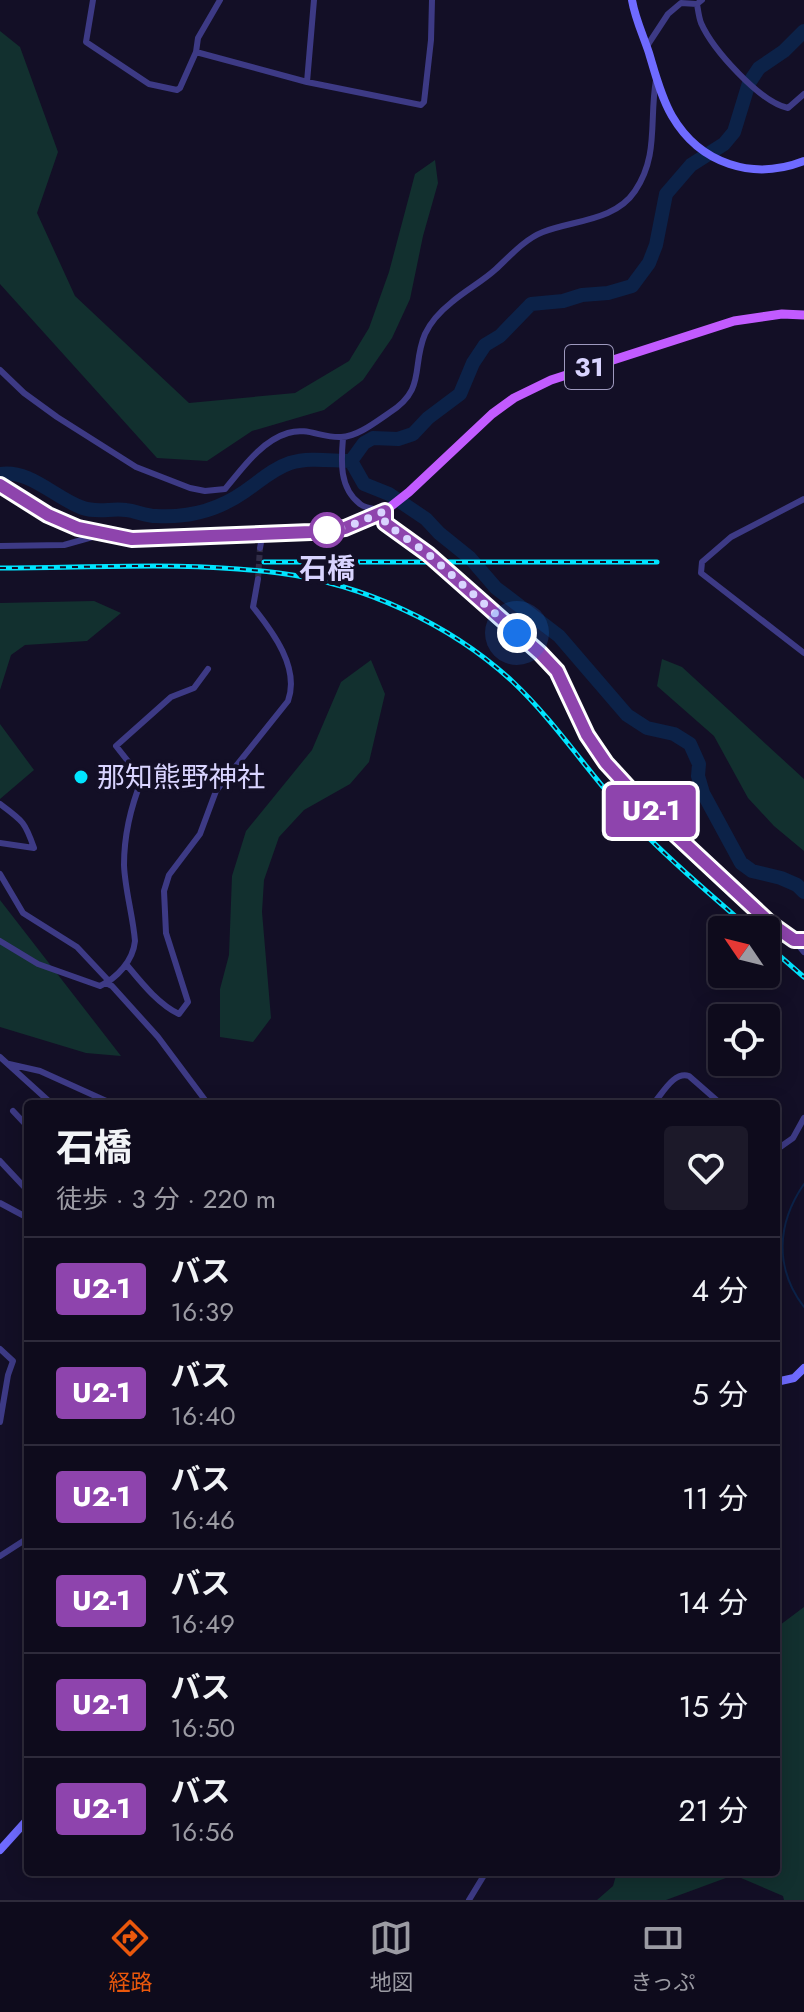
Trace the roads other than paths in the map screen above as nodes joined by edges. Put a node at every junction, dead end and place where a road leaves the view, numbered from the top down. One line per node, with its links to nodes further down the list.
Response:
1 (93, 0): 8 (street)
2 (220, 0): 8 (street)
3 (314, 0): 10 (street)
4 (432, 0): 10 (street)
5 (632, 0): 7 (street)
6 (699, 2): 7 (street); 11 (street)
7 (647, 46): 9 (street)
8 (196, 52): 10 (street)
9 (656, 77): 12 (street); 15 (street)
10 (307, 82)
11 (804, 94)
12 (804, 161)
13 (804, 315): 18 (main road, 31)
14 (0, 370): 15 (street)
15 (343, 438): 18 (street)
16 (4, 487): 20 (main road, 31)
17 (804, 499): 24 (street)
18 (389, 508): 19 (main road, 31); 29 (street)
19 (263, 532): 20 (main road, 31); 22 (street)
20 (103, 534): 21 (street)
21 (0, 546)
22 (260, 548)
23 (258, 579): 33 (street)
24 (804, 653)
25 (208, 669): 33 (street)
26 (0, 804): 27 (street)
27 (0, 843)
28 (0, 874): 34 (street)
29 (794, 940): 30 (street); 32 (street)
30 (804, 940)
31 (0, 941): 34 (street)
32 (804, 952)
33 (126, 964): 34 (street)
34 (106, 983): 41 (street)
35 (0, 1057): 36 (street)
36 (9, 1064): 37 (street); 38 (street)
37 (92, 1093): 39 (street); 40 (street)
38 (48, 1100)
39 (96, 1100)
40 (105, 1100)
41 (205, 1100)
42 (656, 1100): 43 (street)
43 (716, 1100)
44 (13, 1111): 46 (street)
45 (804, 1118): 47 (street)
46 (24, 1122)
47 (780, 1147)
48 (0, 1161): 49 (street)
49 (24, 1187)
50 (0, 1203): 51 (street)
51 (24, 1216)
52 (0, 1349): 55 (street)
53 (804, 1368): 54 (street)
54 (780, 1381)
55 (0, 1422)
56 (24, 1541): 57 (street)
57 (0, 1556)
58 (24, 1823): 59 (street)
59 (0, 1850)
60 (484, 1876): 61 (street)
61 (469, 1900)

